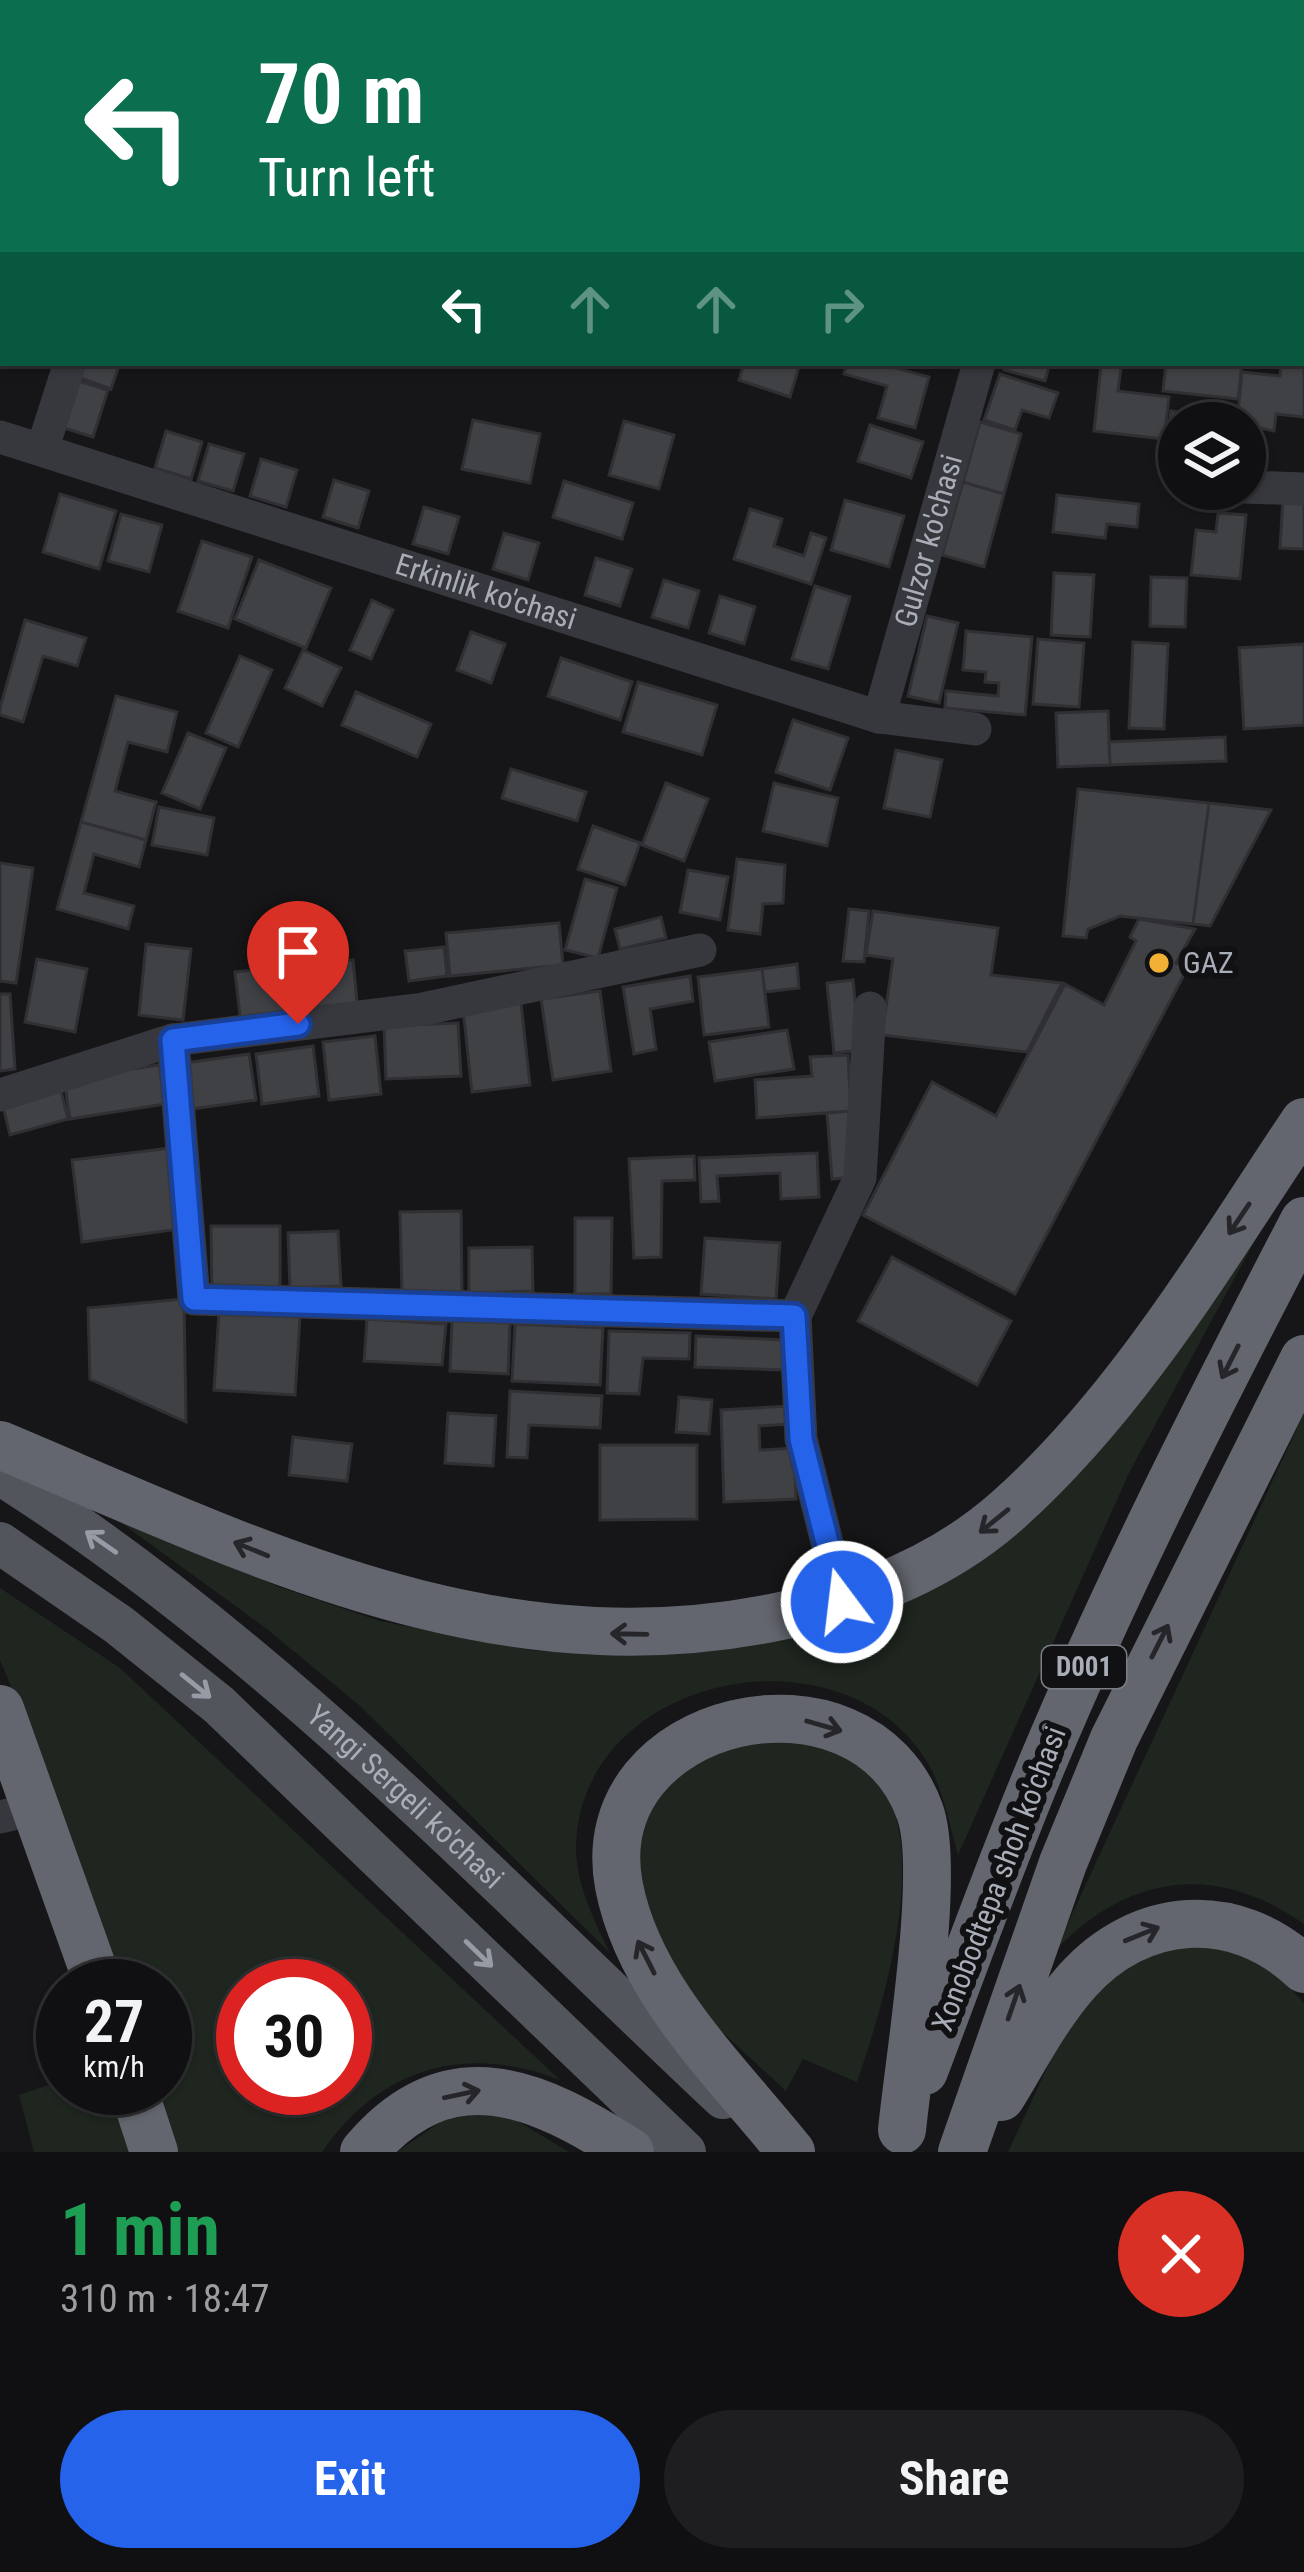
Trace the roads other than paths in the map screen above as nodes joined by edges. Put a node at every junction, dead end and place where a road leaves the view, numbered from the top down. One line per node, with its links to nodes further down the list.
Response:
1 (69, 366): 4 (street)
2 (979, 366): 7 (street, Gulzor ko'chasi)
3 (0, 437): 4 (street, Erkinlik ko'chasi)
4 (42, 450): 7 (street, Erkinlik ko'chasi)
5 (1266, 488): 6 (street)
6 (1304, 489)
7 (879, 716): 8 (street, Erkinlik ko'chasi)
8 (975, 729)
9 (700, 950): 11 (street)
10 (870, 1008): 15 (street)
11 (173, 1040): 12 (street); 15 (street)
12 (0, 1095)
13 (1304, 1121): 20 (highway, one-way to 20)
14 (1304, 1222): 26 (highway, Xonobodtepa shoh ko'chasi / D001, one-way to 26)
15 (794, 1316): 20 (street)
16 (1304, 1359): 33 (highway, Xonobodtepa shoh ko'chasi / D001, one-way to 16)
17 (0, 1445): 20 (highway, one-way to 17)
18 (0, 1474): 31 (main road, Yangi Sergeli ko'chasi, one-way to 18)
19 (0, 1543): 30 (main road, Yangi Sergeli ko'chasi, one-way to 30)
20 (842, 1602)
21 (0, 1709): 22 (highway)
22 (19, 1812): 23 (highway)
23 (87, 1959)
24 (1304, 1969): 33 (highway, one-way to 24)
25 (142, 2115): 27 (highway)
26 (898, 2141): 32 (highway, one-way to 26)
27 (154, 2152)
28 (364, 2152): 29 (highway, one-way to 29)
29 (630, 2152)
30 (685, 2152)
31 (781, 2152)
32 (791, 2152)
33 (964, 2152)

